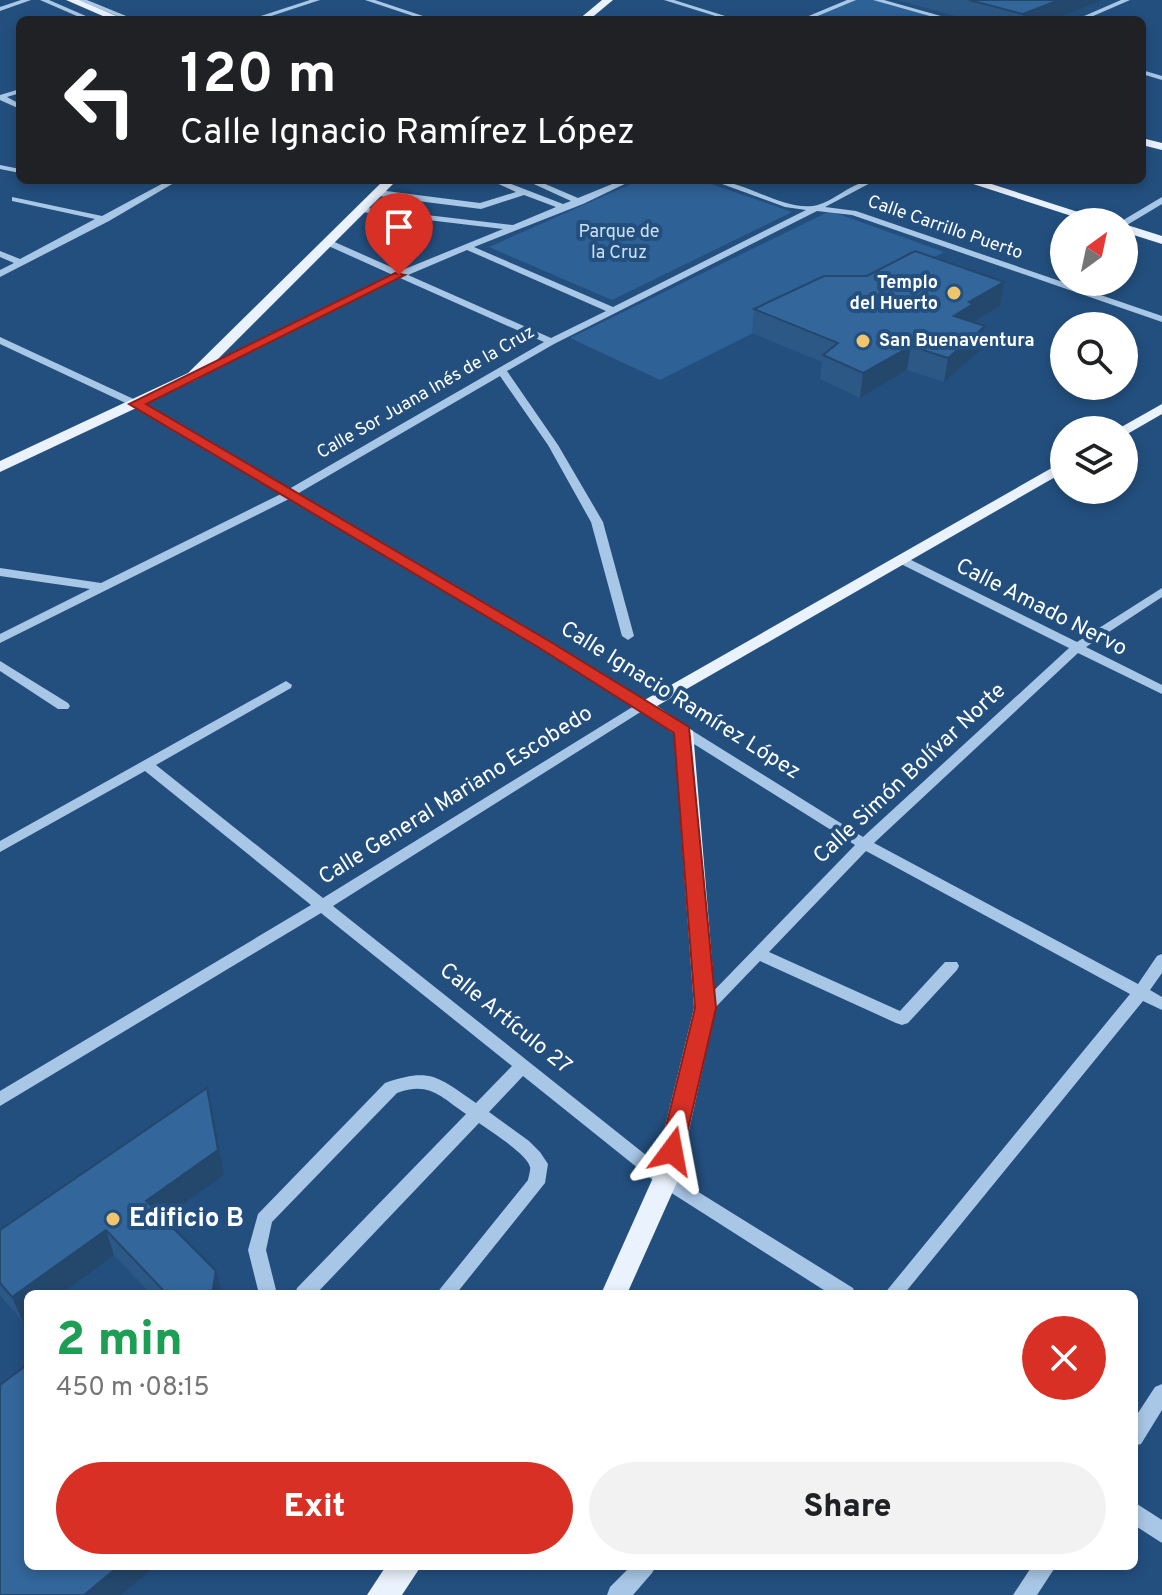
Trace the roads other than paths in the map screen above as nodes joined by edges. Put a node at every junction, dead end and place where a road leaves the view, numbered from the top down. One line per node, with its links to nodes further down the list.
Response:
1 (28, 0): 13 (street)
2 (43, 0): 14 (street)
3 (58, 0): 15 (main road)
4 (71, 0): 16 (main road)
5 (81, 0): 17 (street)
6 (317, 0): 18 (street)
7 (368, 0): 19 (street)
8 (608, 0): 20 (main road)
9 (667, 0): 21 (street)
10 (853, 0): 22 (street)
11 (876, 0): 23 (street)
12 (1127, 0): 24 (street)
13 (0, 9)
14 (82, 16)
15 (96, 16)
16 (111, 16)
17 (123, 16)
18 (265, 16)
19 (419, 16)
20 (588, 16)
21 (721, 16)
22 (812, 16)
23 (937, 16)
24 (1088, 16)
25 (168, 184): 43 (street)
26 (387, 184): 34 (main road)
27 (504, 184): 33 (street)
28 (538, 184): 37 (street)
29 (620, 184): 37 (street)
30 (727, 184): 39 (street, Calle Carrillo Puerto)
31 (864, 184): 39 (street, Calle Sor Juana Inés de la Cruz)
32 (980, 184): 40 (main road)
33 (524, 192): 34 (street); 38 (street)
34 (378, 193): 41 (main road)
35 (15, 199): 43 (street)
36 (1162, 200): 42 (street)
37 (580, 202): 38 (street)
38 (565, 208): 44 (street)
39 (813, 208): 53 (street, Calle Sor Juana Inés de la Cruz); 54 (street, Calle Carrillo Puerto)
40 (1058, 208)
41 (361, 209): 44 (street); 47 (main road)
42 (1138, 216)
43 (106, 219): 50 (street)
44 (516, 227): 48 (street)
45 (1138, 231): 46 (main road)
46 (1162, 240)
47 (327, 242): 52 (street); 58 (main road)
48 (467, 247): 52 (street); 53 (street)
49 (0, 254): 50 (street)
50 (21, 263): 51 (street)
51 (0, 274)
52 (399, 275): 56 (street); 58 (street)
53 (614, 311): 56 (street, Calle Sor Juana Inés de la Cruz)
54 (1162, 319)
55 (0, 340): 59 (street, Calle Ignacio Ramírez López)
56 (551, 342): 57 (street, Calle Sor Juana Inés de la Cruz)
57 (502, 371): 64 (street, Calle Sor Juana Inés de la Cruz); 69 (street)
58 (193, 376): 59 (main road)
59 (136, 404): 62 (main road); 64 (street, Calle Ignacio Ramírez López)
60 (1162, 408): 61 (main road)
61 (1138, 422)
62 (0, 467)
63 (1050, 474): 65 (main road, Calle General Mariano Escobedo)
64 (287, 495): 67 (street, Calle Sor Juana Inés de la Cruz); 76 (street, Calle Ignacio Ramírez López)
65 (903, 560): 71 (street, Calle Amado Nervo); 76 (main road, Calle General Mariano Escobedo)
66 (0, 572): 67 (street)
67 (101, 587): 70 (street, Calle Sor Juana Inés de la Cruz)
68 (1162, 592): 71 (street, Calle Simón Bolívar Norte)
69 (628, 636)
70 (0, 639)
71 (1075, 649): 74 (street, Calle Amado Nervo); 79 (street, Calle Simón Bolívar Norte)
72 (0, 665): 75 (street)
73 (286, 685): 78 (street)
74 (1162, 690)
75 (63, 706)
76 (643, 706): 77 (main road, Calle Ignacio Ramírez López); 81 (street, Calle General Mariano Escobedo)
77 (683, 731): 79 (street, Calle Ignacio Ramírez López); 87 (main road)
78 (146, 764): 80 (street); 81 (street, Calle Artículo 27)
79 (864, 844): 82 (street, Calle Simón Bolívar Norte); 85 (street, Calle Ignacio Ramírez López)
80 (0, 847)
81 (324, 904): 88 (street, Calle Artículo 27); 89 (street, Calle General Mariano Escobedo)
82 (758, 953): 84 (street); 87 (street, Calle Simón Bolívar Norte)
83 (1162, 960): 85 (street)
84 (951, 966)
85 (1141, 992): 86 (street, Calle Ignacio Ramírez López); 97 (street)
86 (1162, 1004)
87 (705, 1008): 91 (main road)
88 (523, 1065): 90 (street); 91 (street, Calle Artículo 27)
89 (0, 1099)
90 (476, 1114): 92 (street); 93 (street); 94 (street)
91 (665, 1180): 95 (main road); 96 (street, Calle Artículo 27)
92 (267, 1290)
93 (308, 1290)
94 (448, 1290)
95 (616, 1290)
96 (840, 1290)
97 (896, 1290)
98 (1162, 1393): 99 (street)
99 (1138, 1431)
100 (1138, 1515): 101 (street)
101 (1162, 1533)
102 (403, 1570): 105 (main road)
103 (641, 1570): 106 (street)
104 (1042, 1570): 107 (street)
105 (382, 1595)
106 (618, 1595)
107 (1024, 1595)

